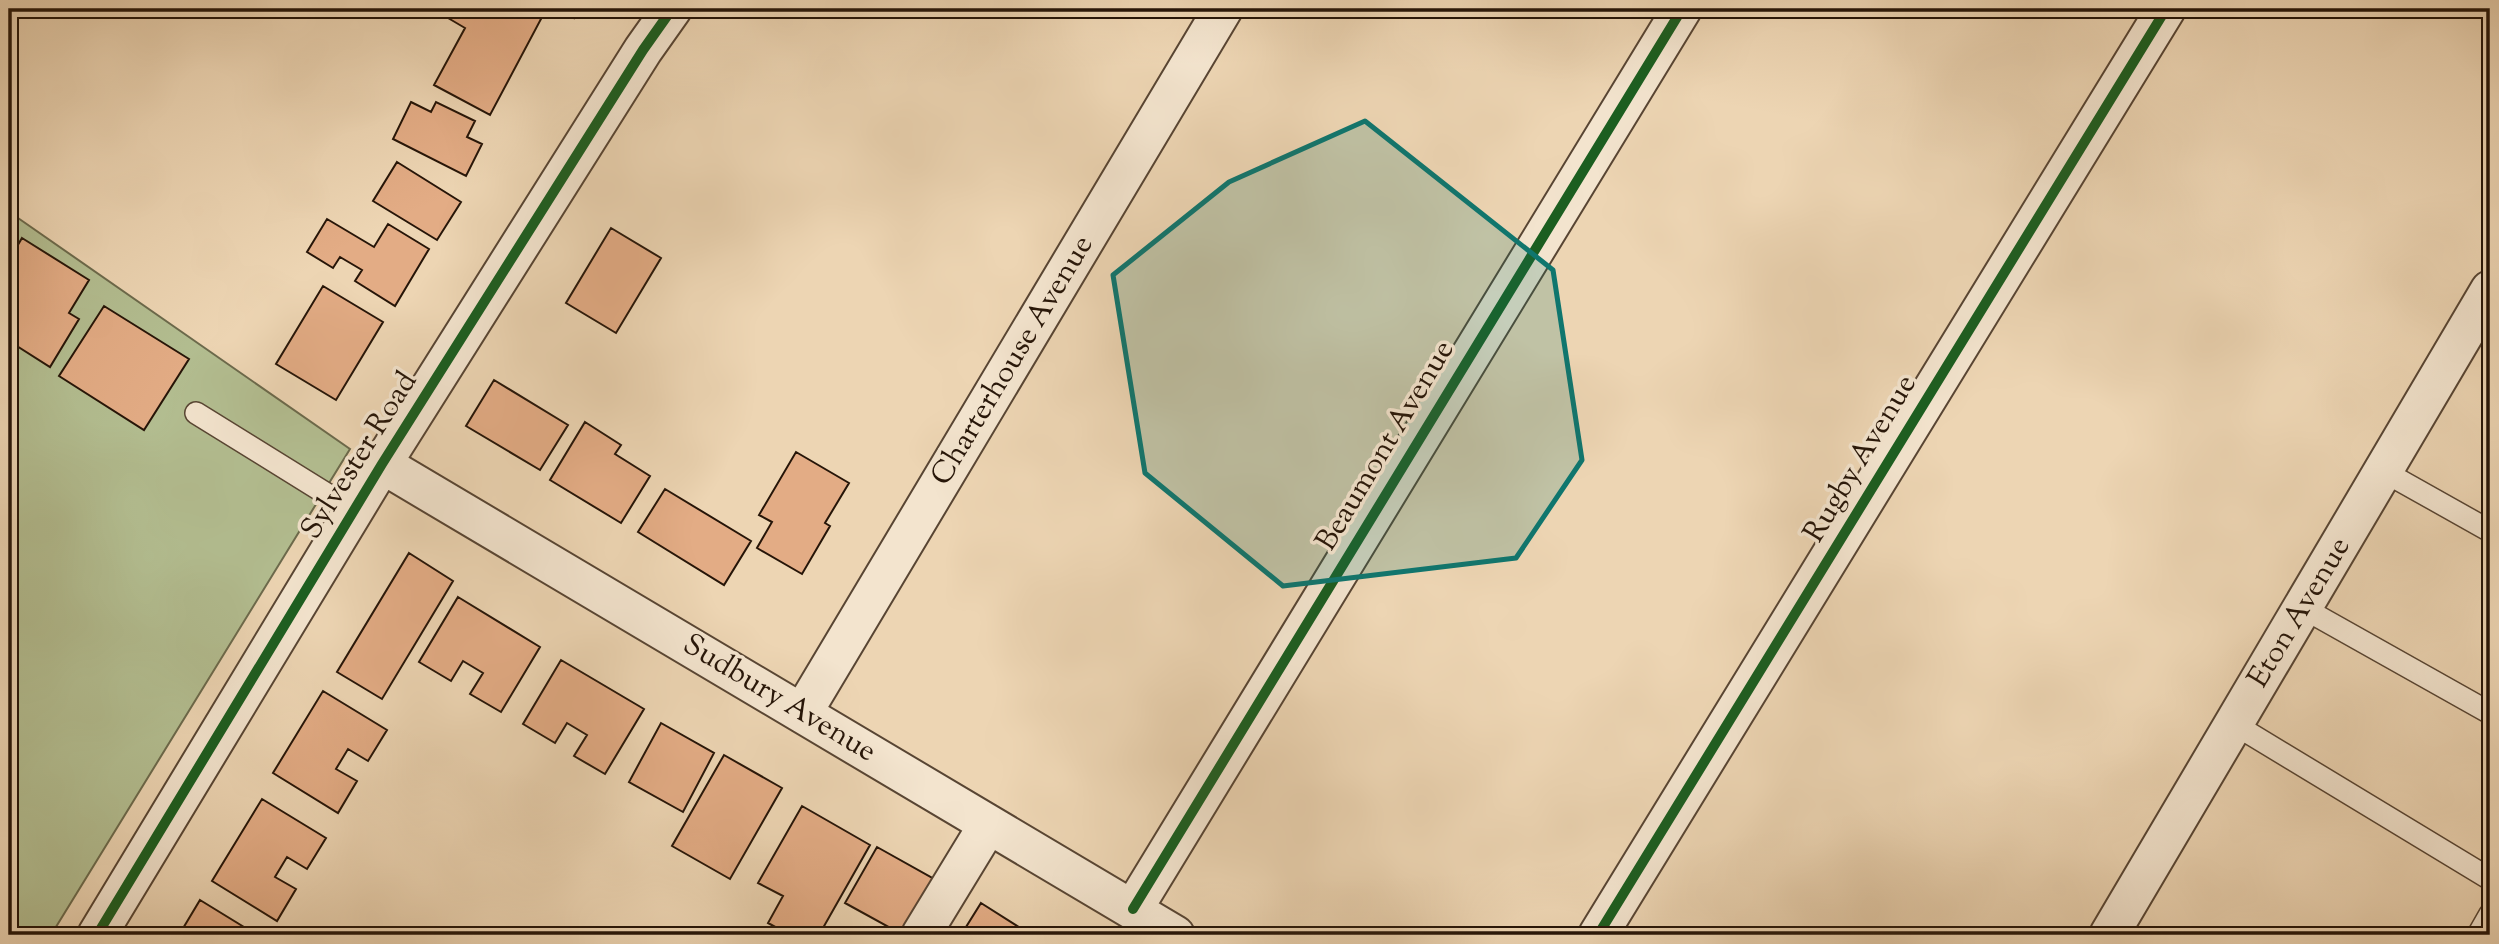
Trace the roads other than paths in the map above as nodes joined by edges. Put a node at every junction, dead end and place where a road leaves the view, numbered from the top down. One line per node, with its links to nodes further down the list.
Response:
1 (672, 9): 7 (street, Sylvester Road)
2 (1223, 9): 12 (street, Charterhouse Avenue)
3 (1682, 9): 17 (street, Beaumont Avenue)
4 (2166, 9): 22 (street, Rugby Avenue)
5 (2490, 290): 8 (street, Eton Avenue)
6 (196, 414): 9 (lane)
7 (382, 464): 9 (street, Sylvester Road); 12 (street, Sudbury Avenue)
8 (2383, 471): 10 (lane); 11 (street, Eton Avenue)
9 (354, 512): 19 (street, Sylvester Road)
10 (2490, 531)
11 (2303, 608): 13 (lane); 14 (street, Eton Avenue)
12 (803, 712): 15 (street, Sudbury Avenue)
13 (2490, 713)
14 (2234, 724): 16 (lane); 23 (street, Eton Avenue)
15 (988, 825): 17 (street, Sudbury Avenue); 20 (street)
16 (2490, 879)
17 (1133, 909): 21 (street, Sudbury Avenue)
18 (2490, 914): 24 (lane)
19 (97, 935)
20 (921, 935)
21 (1175, 935)
22 (1598, 935)
23 (2109, 935)
24 (2477, 935)

